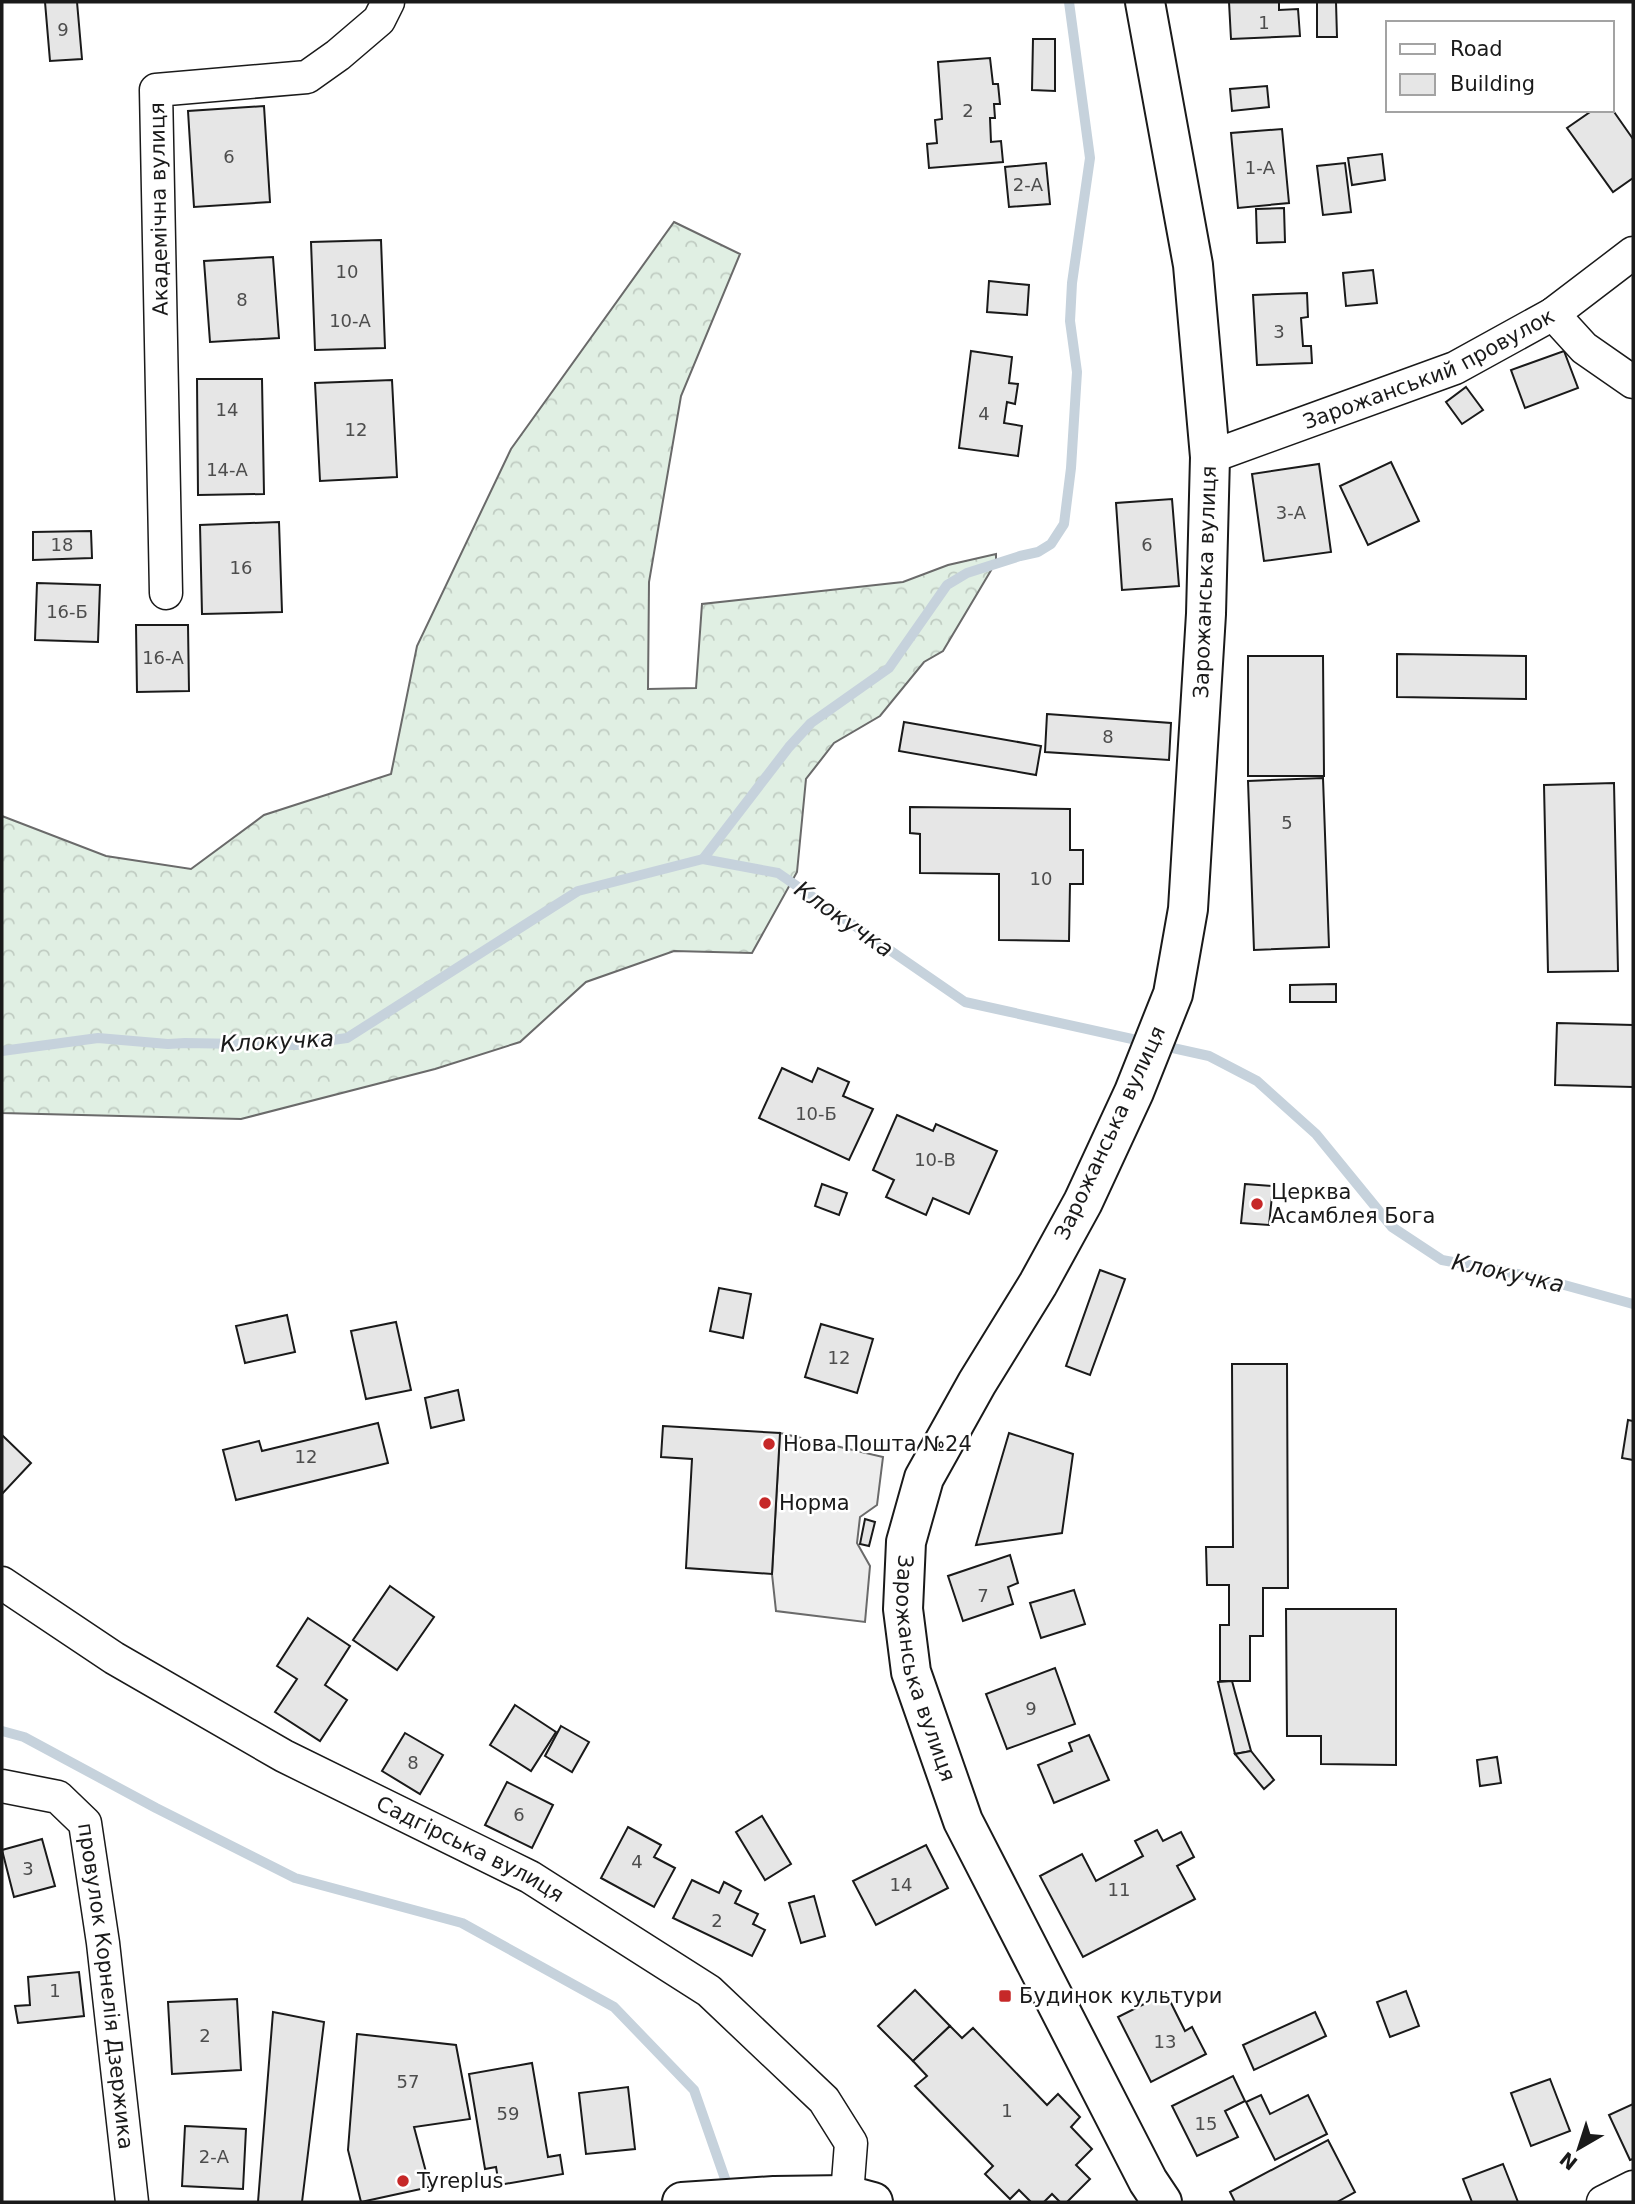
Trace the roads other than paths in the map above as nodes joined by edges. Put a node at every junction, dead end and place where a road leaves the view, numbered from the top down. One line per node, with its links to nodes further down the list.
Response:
1 (388, 2): 7 (street, Академічна вулиця)
2 (1145, 2): 6 (street, Зарожанська вулиця)
3 (1633, 253): 4 (street, Зарожанський провулок)
4 (1553, 314): 5 (street); 6 (street, Зарожанський провулок)
5 (1633, 382)
6 (1210, 457): 11 (street, Зарожанська вулиця)
7 (166, 593)
8 (2, 1583): 12 (street, Садгірська вулиця)
9 (2, 1786): 14 (street, провулок Корнелія Дзержика)
10 (1633, 2187): 15 (street)
11 (1155, 2192)
12 (860, 2199): 13 (street)
13 (689, 2201)
14 (132, 2202)
15 (1603, 2202)

